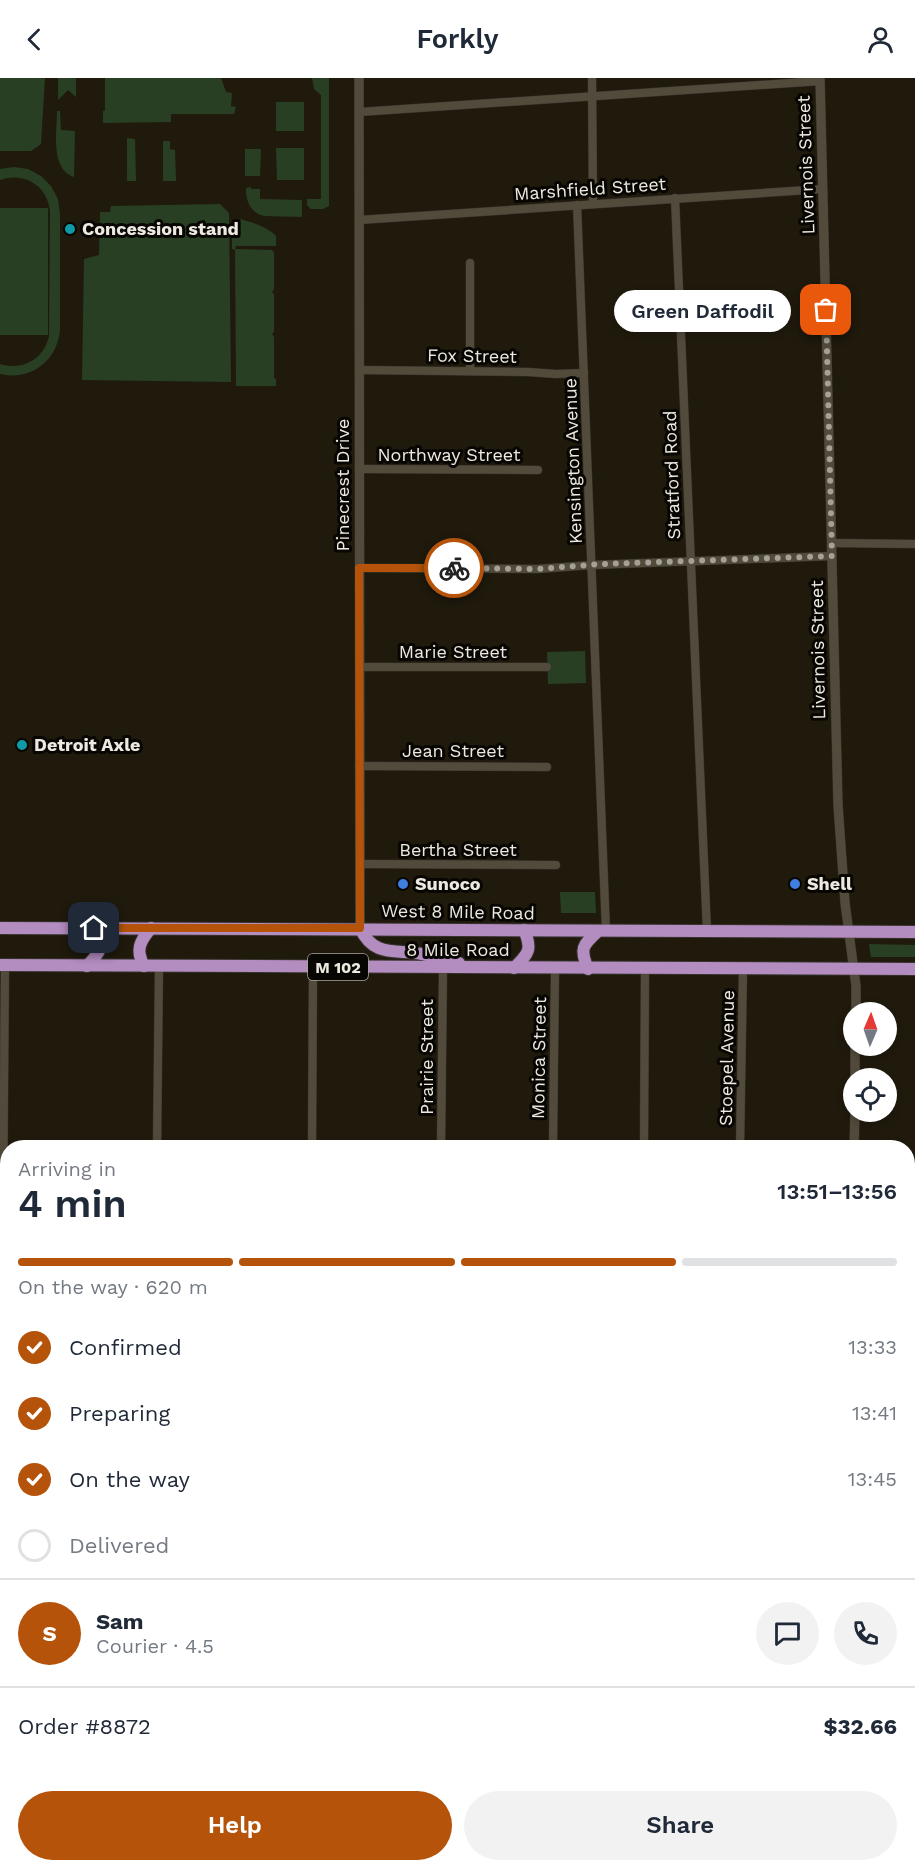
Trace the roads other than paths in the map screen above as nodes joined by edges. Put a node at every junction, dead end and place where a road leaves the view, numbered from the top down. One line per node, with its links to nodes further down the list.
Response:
1 (359, 78): 5 (street, Pinecrest Drive)
2 (592, 78): 4 (street)
3 (820, 80): 4 (street); 6 (street, Livernois Street)
4 (592, 96): 5 (street); 8 (street)
5 (359, 112): 10 (street, Pinecrest Drive)
6 (823, 189): 7 (street, Marshfield Street); 17 (street, Livernois Street)
7 (675, 198): 8 (street, Marshfield Street); 20 (street, Stratford Road)
8 (593, 204): 9 (street, Marshfield Street)
9 (577, 205): 10 (street, Marshfield Street); 14 (street, Kensington Avenue)
10 (359, 220): 12 (street, Pinecrest Drive)
11 (470, 263): 13 (street)
12 (359, 370): 13 (street, Fox Street); 15 (street, Pinecrest Drive)
13 (470, 371): 14 (street, Fox Street)
14 (584, 373): 21 (street, Kensington Avenue)
15 (359, 469): 16 (street, Northway Street); 22 (street, Pinecrest Drive)
16 (538, 470)
17 (832, 543): 18 (street); 19 (street, Livernois Street)
18 (915, 544)
19 (832, 556): 20 (street); 36 (street, Livernois Street)
20 (690, 562): 21 (street); 35 (street, Stratford Road)
21 (592, 565): 22 (street); 34 (street, Kensington Avenue)
22 (359, 568): 23 (street, Pinecrest Drive)
23 (360, 667): 24 (street, Marie Street); 25 (street, Pinecrest Drive)
24 (547, 667)
25 (359, 766): 26 (street, Jean Street); 27 (street, Pinecrest Drive)
26 (547, 767)
27 (360, 864): 28 (street, Bertha Street); 32 (street, Pinecrest Drive)
28 (555, 865)
29 (0, 928): 30 (highway, West 8 Mile Road / M 102)
30 (94, 928): 31 (highway, West 8 Mile Road / M 102); 39 (highway)
31 (151, 928): 32 (highway, West 8 Mile Road / M 102); 40 (highway)
32 (360, 928): 33 (highway, West 8 Mile Road / M 102); 44 (highway)
33 (524, 930): 34 (highway, West 8 Mile Road / M 102); 45 (highway)
34 (602, 931): 35 (highway, West 8 Mile Road / M 102); 47 (highway)
35 (707, 931): 36 (highway, West 8 Mile Road / M 102)
36 (848, 932): 37 (highway, West 8 Mile Road / M 102); 50 (street, Livernois Street)
37 (915, 932)
38 (2, 966): 39 (highway, 8 Mile Road / M 102); 54 (street)
39 (87, 966): 40 (highway, 8 Mile Road / M 102)
40 (144, 966): 41 (highway, 8 Mile Road / M 102)
41 (159, 966): 42 (highway, 8 Mile Road / M 102); 55 (street)
42 (313, 967): 43 (highway, 8 Mile Road / M 102); 56 (street)
43 (442, 968): 44 (highway, 8 Mile Road / M 102); 57 (street, Prairie Street)
44 (480, 968): 45 (highway, 8 Mile Road / M 102)
45 (514, 968): 46 (highway, 8 Mile Road / M 102)
46 (555, 969): 47 (highway, 8 Mile Road / M 102); 58 (street, Monica Street)
47 (588, 969): 48 (highway, 8 Mile Road / M 102)
48 (645, 969): 49 (highway, 8 Mile Road / M 102); 59 (street)
49 (743, 969): 50 (highway, 8 Mile Road / M 102); 60 (street, Stoepel Avenue)
50 (854, 969): 51 (highway, 8 Mile Road / M 102); 52 (street, Livernois Street)
51 (915, 969)
52 (855, 1002)
53 (855, 1122): 61 (street)
54 (3, 1140)
55 (157, 1140)
56 (312, 1140)
57 (441, 1140)
58 (553, 1140)
59 (644, 1140)
60 (740, 1140)
61 (854, 1140)

